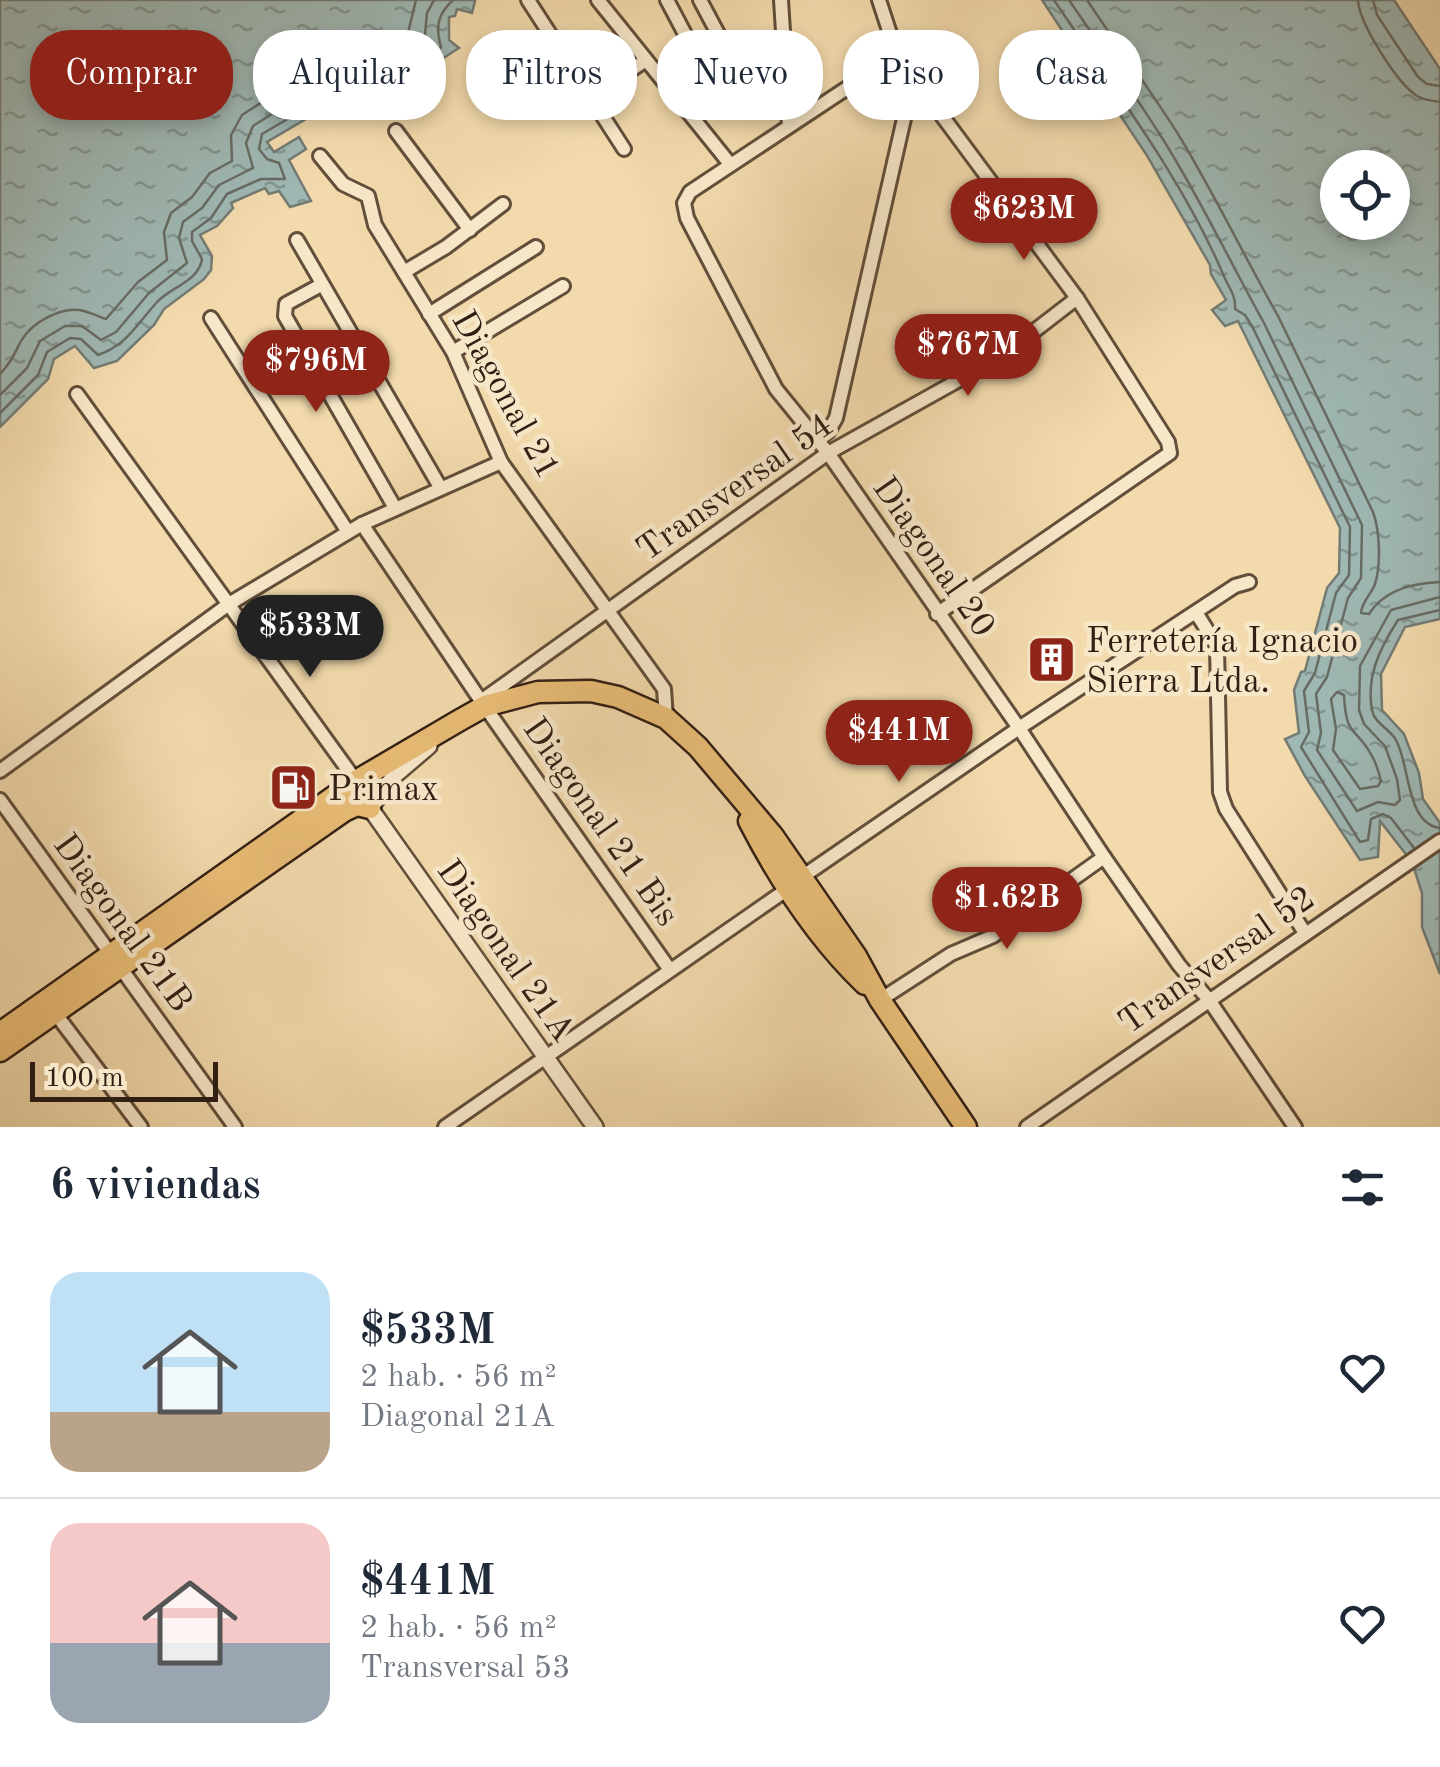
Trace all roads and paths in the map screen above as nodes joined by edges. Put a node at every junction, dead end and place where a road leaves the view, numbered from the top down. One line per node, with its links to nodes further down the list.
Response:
1 (528, 0): 7 (street)
2 (598, 0): 12 (street)
3 (667, 0): 8 (street)
4 (700, 0): 9 (street)
5 (782, 0): 10 (street)
6 (879, 0): 11 (street)
7 (548, 30)
8 (683, 30)
9 (715, 30)
10 (783, 30)
11 (891, 30)
12 (646, 60): 13 (street); 14 (street)
13 (637, 66)
14 (657, 72)
15 (843, 99): 21 (street)
16 (607, 120): 23 (street)
17 (696, 120): 25 (street)
18 (789, 120): 21 (street)
19 (895, 120): 38 (street)
20 (945, 120): 33 (street)
21 (789, 126): 25 (street)
22 (396, 132): 27 (street)
23 (624, 148)
24 (320, 156): 30 (street, Diagonal 21)
25 (730, 164): 38 (street, Diagonal 20)
26 (503, 204): 27 (street)
27 (470, 230): 30 (street)
28 (298, 240): 31 (street)
29 (536, 246): 34 (street)
30 (404, 272): 34 (street, Diagonal 21)
31 (321, 285): 41 (street); 42 (street)
32 (563, 286): 36 (street)
33 (1078, 298): 39 (street, Transversal 54); 48 (street)
34 (430, 314): 36 (street, Diagonal 21)
35 (212, 318): 44 (street)
36 (452, 352): 40 (street, Diagonal 21)
37 (77, 394): 46 (street)
38 (816, 439): 39 (street, Diagonal 20)
39 (828, 453): 47 (street, Transversal 54); 48 (street, Diagonal 20)
40 (501, 462): 41 (street); 47 (street, Diagonal 21)
41 (440, 487): 42 (street)
42 (396, 508): 43 (street)
43 (362, 524): 44 (street); 50 (street, Diagonal 21 Bis)
44 (348, 532): 46 (street)
45 (1249, 582): 49 (street)
46 (229, 604): 54 (street); 55 (street)
47 (608, 610): 50 (street, Transversal 54); 51 (street, Diagonal 21)
48 (937, 614): 53 (street, Diagonal 20)
49 (1196, 614): 53 (street); 61 (street)
50 (483, 704): 51 (main road); 52 (main road); 63 (street, Diagonal 21 Bis)
51 (666, 718): 60 (main road)
52 (460, 720): 55 (main road); 57 (street)
53 (1019, 728): 59 (street, Diagonal 20); 60 (street)
54 (0, 770)
55 (356, 781): 62 (main road)
56 (0, 800): 62 (street, Diagonal 21B)
57 (370, 808): 62 (main road); 69 (street, Diagonal 21A)
58 (1440, 841): 61 (street, Transversal 52)
59 (1104, 857): 64 (street); 65 (street, Diagonal 20)
60 (795, 882): 63 (street); 64 (main road)
61 (1305, 933): 65 (street, Transversal 52)
62 (117, 961): 66 (main road); 67 (main road); 70 (street, Diagonal 21B)
63 (670, 970): 69 (street)
64 (880, 1000): 74 (main road)
65 (1209, 1000): 75 (street, Transversal 52); 76 (street, Diagonal 20)
66 (55, 1013): 68 (main road); 71 (street)
67 (0, 1032)
68 (0, 1052)
69 (546, 1057): 72 (street); 73 (street, Diagonal 21A)
70 (229, 1125)
71 (141, 1127)
72 (445, 1127)
73 (595, 1127)
74 (966, 1127)
75 (1026, 1127)
76 (1295, 1127)

